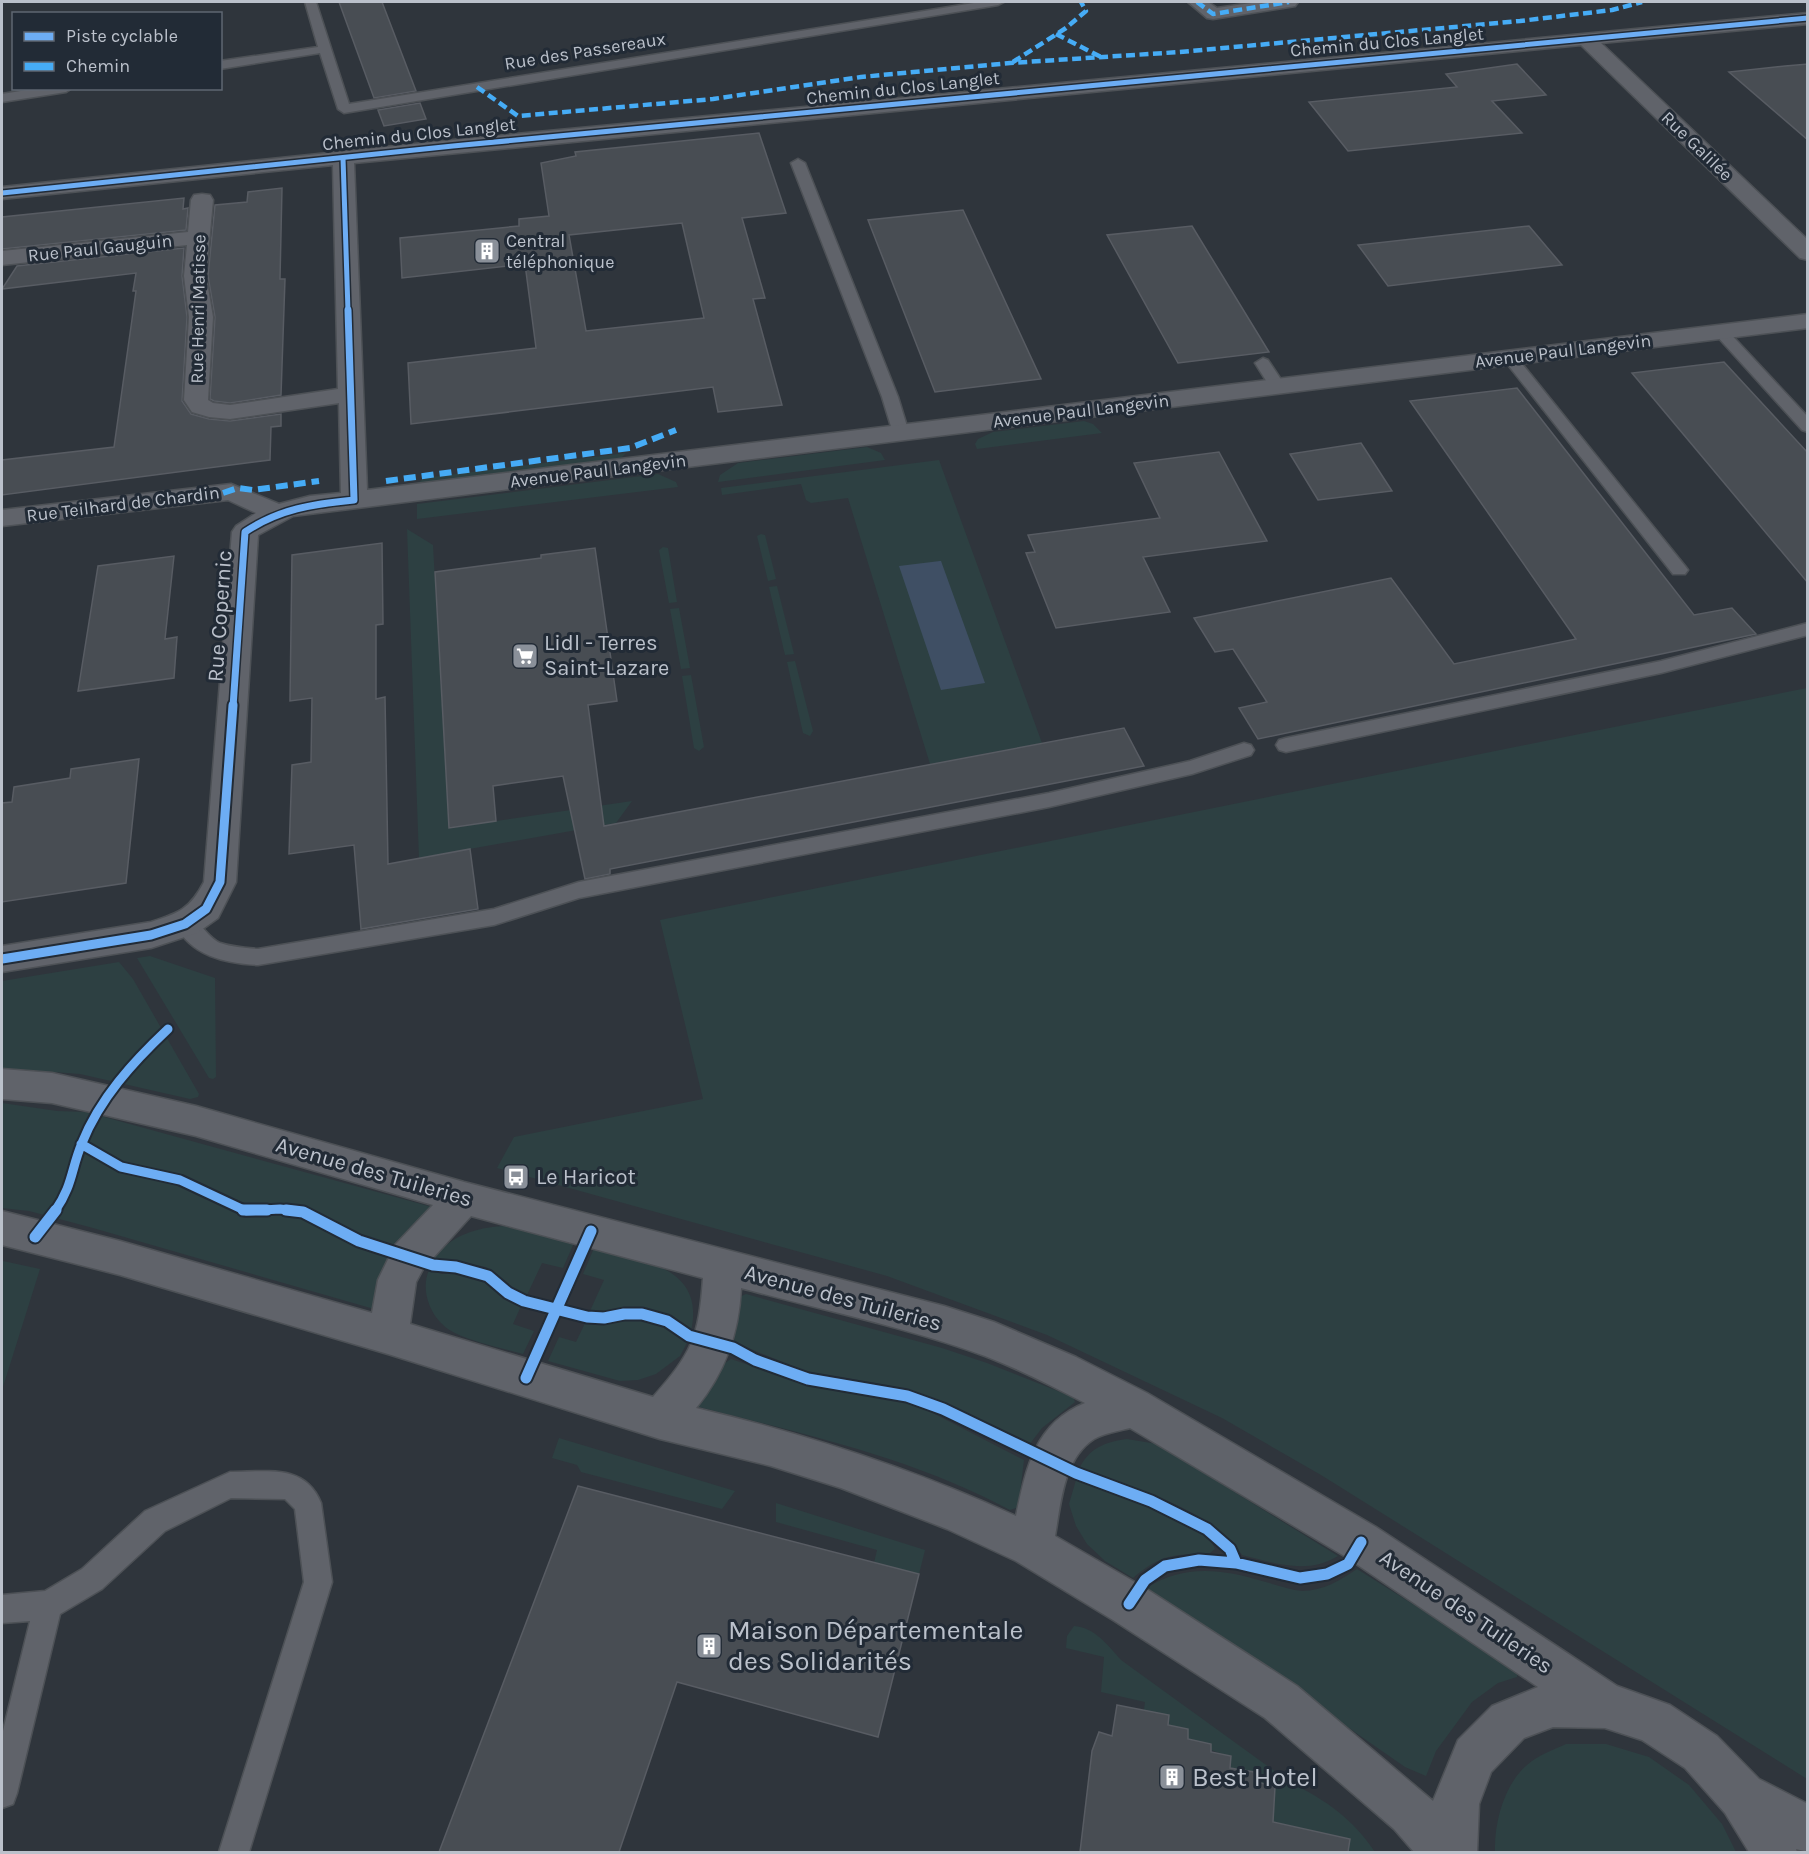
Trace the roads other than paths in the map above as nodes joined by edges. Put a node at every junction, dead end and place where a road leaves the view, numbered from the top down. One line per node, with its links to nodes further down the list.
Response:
1 (310, 2): 7 (lane)
2 (998, 2): 7 (lane, Rue des Passereaux)
3 (1197, 2): 4 (street)
4 (1289, 2)
5 (1808, 18): 6 (street, Chemin du Clos Langlet)
6 (1586, 39): 11 (street, Chemin du Clos Langlet); 16 (street, Rue Galilée)
7 (326, 49): 8 (lane)
8 (222, 65)
9 (53, 90): 10 (lane)
10 (2, 98)
11 (343, 158): 13 (street, Chemin du Clos Langlet); 23 (street)
12 (798, 163): 25 (lane)
13 (2, 193)
14 (202, 200): 15 (street, Rue Henri Matisse)
15 (199, 237): 17 (street, Rue Paul Gauguin); 23 (street, Rue Henri Matisse)
16 (1808, 253)
17 (2, 258)
18 (1808, 321): 19 (street, Avenue Paul Langevin)
19 (1720, 331): 20 (street, Avenue Paul Langevin); 24 (lane)
20 (1510, 358): 22 (street, Avenue Paul Langevin); 29 (lane)
21 (1263, 363): 22 (lane)
22 (1278, 387): 25 (street, Avenue Paul Langevin)
23 (352, 394): 26 (street)
24 (1808, 427)
25 (901, 433): 26 (street, Avenue Paul Langevin)
26 (354, 500): 27 (street, Rue Copernic)
27 (276, 512): 28 (street, Rue Teilhard de Chardin); 33 (street, Rue Copernic)
28 (2, 518)
29 (1679, 570)
30 (1808, 629): 31 (lane)
31 (1286, 745)
32 (1244, 750): 33 (lane)
33 (185, 924): 34 (street, Rue Copernic)
34 (2, 959)
35 (2, 1084): 36 (street, Avenue des Tuileries)
36 (464, 1198): 38 (street, Avenue des Tuileries); 39 (street)
37 (2, 1228): 39 (street)
38 (723, 1266): 40 (street, Avenue des Tuileries); 41 (street)
39 (387, 1336): 41 (street)
40 (1133, 1407): 42 (street); 45 (street, Avenue des Tuileries)
41 (660, 1419): 42 (street)
42 (1031, 1546): 50 (street)
43 (48, 1605): 44 (lane); 46 (lane); 49 (lane)
44 (2, 1609)
45 (1605, 1705): 47 (street); 51 (street)
46 (2, 1793)
47 (1742, 1796): 48 (street); 52 (street)
48 (1808, 1830)
49 (234, 1852)
50 (1445, 1852)
51 (1453, 1852)
52 (1773, 1852)

